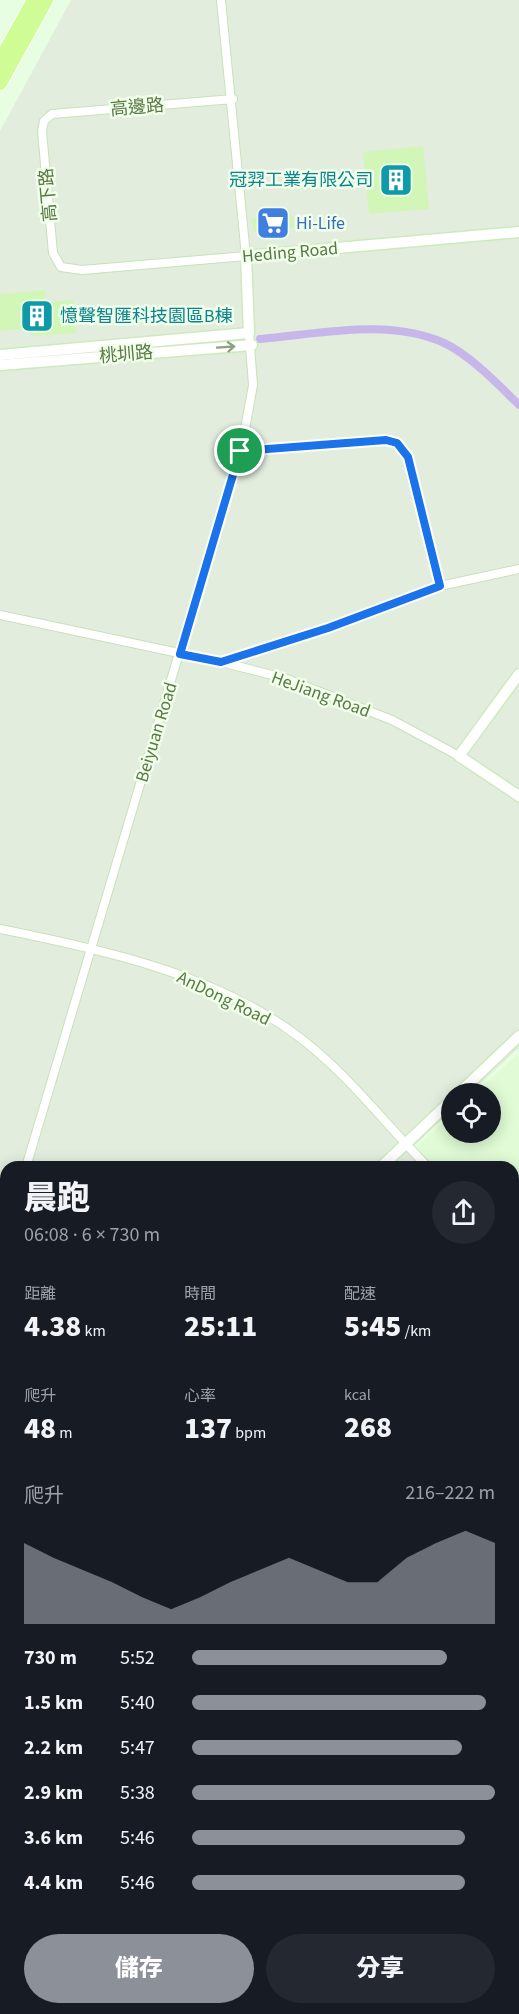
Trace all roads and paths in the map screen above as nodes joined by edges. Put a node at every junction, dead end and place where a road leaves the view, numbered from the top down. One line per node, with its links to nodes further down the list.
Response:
1 (34, 0): 4 (highway)
2 (46, 0): 5 (highway)
3 (221, 0): 6 (street)
4 (0, 61)
5 (0, 83)
6 (233, 99): 7 (street, 高邊路); 9 (street)
7 (44, 122): 10 (street, 高下路)
8 (519, 232): 9 (street, Heding Road)
9 (246, 256): 10 (street, Heding Road); 11 (street, Beiyuan Road)
10 (61, 267)
11 (249, 333): 12 (street, Beiyuan Road); 13 (street, 桃圳路)
12 (252, 345): 14 (street, 桃圳路, one-way to 12); 15 (street, Beiyuan Road)
13 (0, 355)
14 (0, 365)
15 (240, 451): 17 (street); 19 (street, Beiyuan Road)
16 (519, 569): 17 (street)
17 (440, 586): 20 (street)
18 (0, 615): 19 (street, HeJiang Road)
19 (180, 654): 20 (street, HeJiang Road); 25 (street, Beiyuan Road)
20 (221, 662): 22 (street, HeJiang Road)
21 (519, 675): 22 (street)
22 (459, 756): 23 (street, HeJiang Road)
23 (519, 796)
24 (0, 929): 25 (street, AnDong Road)
25 (92, 947): 29 (street, AnDong Road); 30 (street, Beiyuan Road)
26 (519, 1036): 27 (street)
27 (470, 1083)
28 (441, 1110): 29 (street)
29 (405, 1144): 31 (street); 32 (street, AnDong Road)
30 (28, 1161)
31 (387, 1161)
32 (422, 1161)

